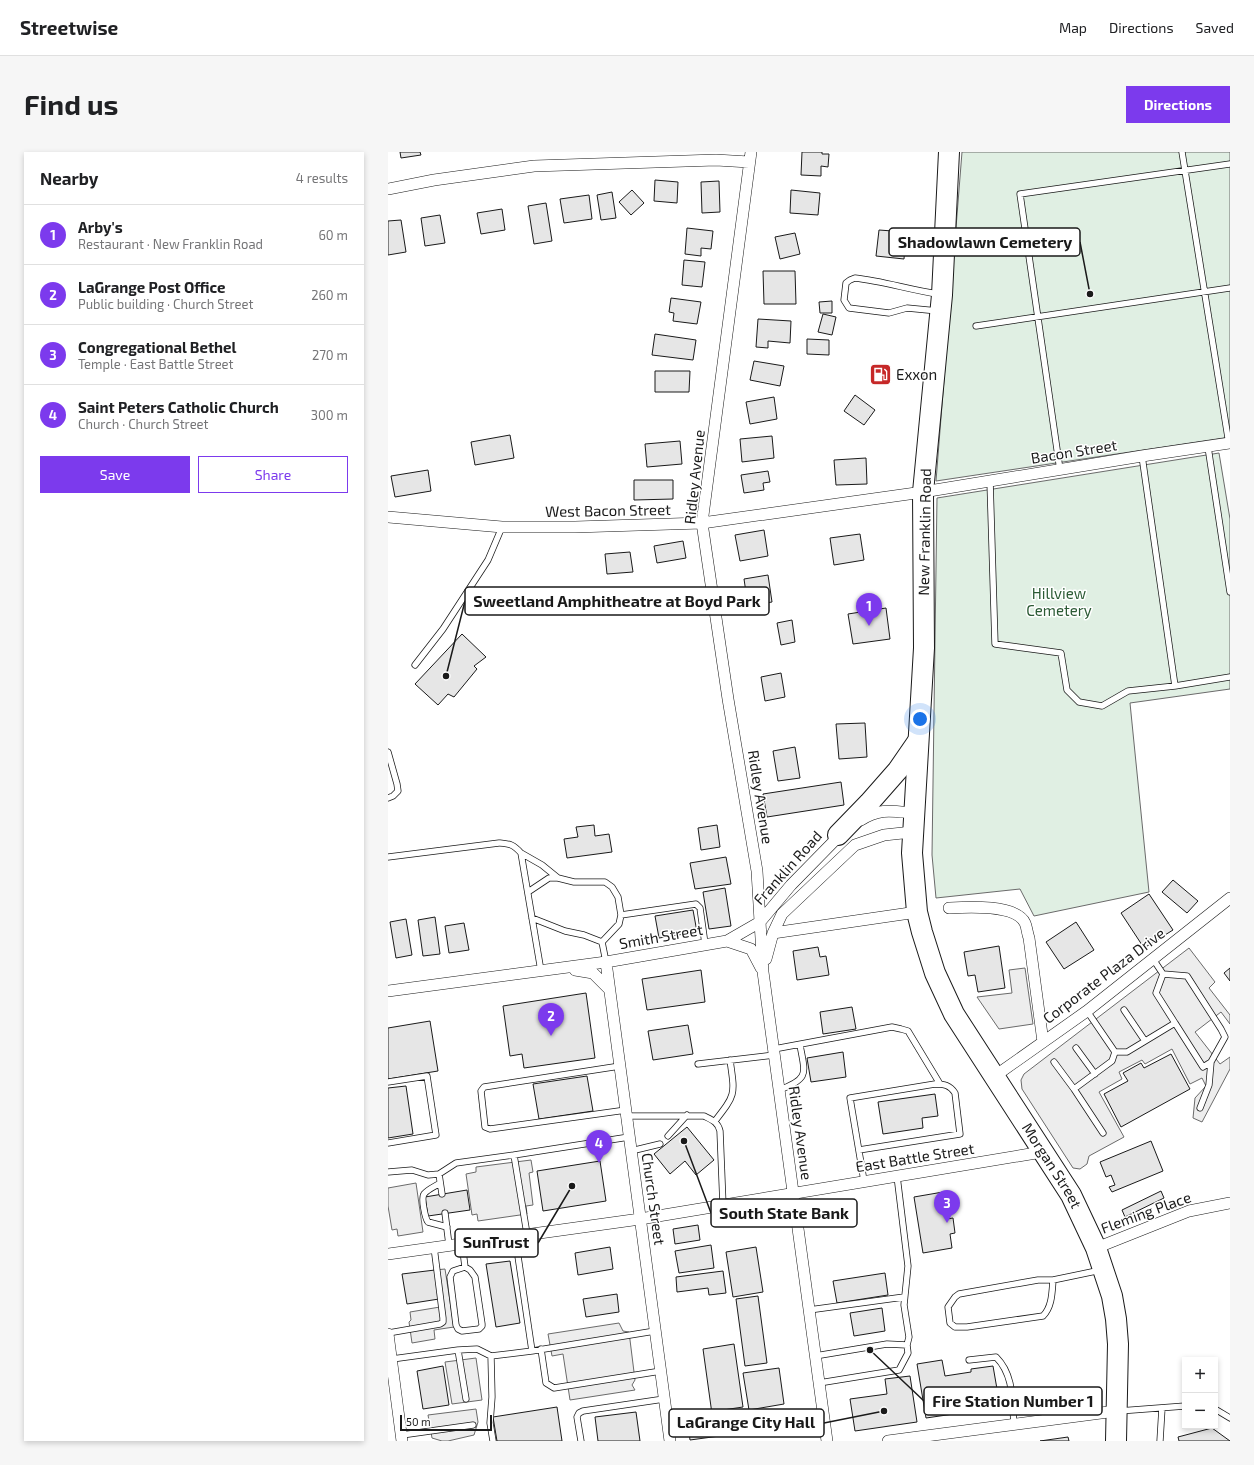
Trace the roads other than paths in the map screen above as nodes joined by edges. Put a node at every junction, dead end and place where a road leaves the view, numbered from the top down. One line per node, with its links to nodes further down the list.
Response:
1 (949, 152): 9 (highway, New Franklin Road)
2 (1182, 152): 5 (lane)
3 (750, 157): 6 (street); 19 (street, Ridley Avenue)
4 (1230, 164): 5 (lane)
5 (1185, 170): 8 (lane); 10 (lane)
6 (388, 188)
7 (1230, 288): 8 (lane)
8 (1204, 292): 10 (lane); 12 (lane)
9 (941, 303): 9 (lane); 17 (highway, New Franklin Road)
10 (1038, 317): 11 (lane); 15 (lane)
11 (976, 326)
12 (1229, 444): 13 (street, Bacon Street)
13 (1208, 446): 14 (street, Bacon Street); 21 (lane)
14 (1142, 456): 15 (street, Bacon Street); 24 (lane)
15 (1060, 470): 16 (street, Bacon Street)
16 (990, 481): 17 (street, Bacon Street); 24 (lane)
17 (923, 492): 19 (street, West Bacon Street); 25 (highway, New Franklin Road)
18 (388, 517): 20 (street, West Bacon Street)
19 (702, 523): 20 (street, West Bacon Street); 39 (street, Ridley Avenue)
20 (502, 527): 22 (lane)
21 (1230, 592)
22 (415, 665)
23 (1230, 677): 24 (lane)
24 (1175, 686)
25 (919, 739): 28 (highway, New Franklin Road); 29 (highway)
26 (388, 752): 27 (lane)
27 (388, 798)
28 (913, 822): 29 (street, Franklin Road); 36 (highway, New Franklin Road); 40 (street, Franklin Road)
29 (838, 835): 39 (street, Franklin Road)
30 (521, 853): 31 (lane); 32 (lane); 33 (lane)
31 (388, 857)
32 (558, 878): 33 (lane); 37 (lane)
33 (528, 892): 38 (lane)
34 (1230, 898): 44 (street, Corporate Plaza Drive)
35 (949, 908): 56 (street)
36 (917, 912): 40 (street); 67 (highway, Morgan Street)
37 (621, 915): 42 (lane); 43 (lane)
38 (532, 918): 42 (lane); 47 (lane)
39 (760, 922): 41 (street, Smith Street); 48 (street, Ridley Avenue)
40 (773, 933): 48 (street, Ridley Avenue)
41 (727, 940): 43 (street, Smith Street); 48 (street, Ridley Avenue)
42 (602, 942): 45 (lane)
43 (706, 944): 45 (street, Smith Street)
44 (1153, 959): 49 (lane); 52 (street, Corporate Plaza Drive)
45 (606, 962): 46 (street, Smith Street); 50 (street, Church Street)
46 (563, 968): 47 (street, Smith Street); 50 (street, Smith Street)
47 (542, 971): 51 (street, Smith Street)
48 (764, 972): 59 (street, Ridley Avenue)
49 (1164, 974): 54 (lane); 63 (lane)
50 (610, 990): 65 (street, Church Street)
51 (388, 991)
52 (1087, 1010): 56 (street, Corporate Plaza Drive); 60 (lane)
53 (1124, 1010): 55 (lane)
54 (1175, 1023): 55 (lane); 63 (lane)
55 (1145, 1041): 60 (lane)
56 (1043, 1042): 67 (street, Corporate Plaza Drive)
57 (800, 1044): 59 (lane); 69 (lane); 71 (lane)
58 (1076, 1048): 66 (lane)
59 (774, 1052): 61 (lane); 71 (street, Ridley Avenue)
60 (1115, 1052): 66 (lane)
61 (730, 1060): 64 (lane); 75 (lane)
62 (1054, 1062): 70 (lane)
63 (1211, 1062): 72 (lane)
64 (698, 1064)
65 (620, 1066): 73 (street, Church Street); 73 (lane)
66 (1095, 1074): 70 (lane)
67 (995, 1076): 83 (highway, Morgan Street)
68 (388, 1082): 79 (lane)
69 (940, 1084): 81 (lane); 81 (lane)
70 (1074, 1089): 76 (lane)
71 (779, 1090): 90 (street, Ridley Avenue)
72 (1200, 1108)
73 (626, 1113): 74 (lane); 77 (street, Church Street)
74 (687, 1115): 75 (lane); 78 (lane)
75 (714, 1121): 93 (lane)
76 (1103, 1133)
77 (629, 1136): 82 (street, Church Street); 84 (lane)
78 (668, 1136)
79 (388, 1144)
80 (660, 1144): 82 (lane)
81 (859, 1150): 88 (lane)
82 (631, 1151): 95 (street, Church Street)
83 (1042, 1152): 87 (street, East Battle Street); 102 (highway, Morgan Street)
84 (514, 1154): 86 (lane); 97 (lane)
85 (388, 1172): 86 (lane)
86 (439, 1174): 89 (lane)
87 (897, 1176): 88 (street, East Battle Street); 107 (lane)
88 (864, 1181): 90 (street, East Battle Street)
89 (440, 1182): 91 (lane); 96 (lane)
90 (793, 1193): 93 (street, East Battle Street); 108 (street, Ridley Avenue)
91 (442, 1194)
92 (1230, 1203): 102 (street, Fleming Place)
93 (723, 1205): 95 (street, East Battle Street)
94 (445, 1213): 96 (lane)
95 (640, 1219): 97 (street, East Battle Street); 109 (street, Church Street)
96 (447, 1227): 100 (lane)
97 (527, 1234): 98 (street, East Battle Street)
98 (515, 1236): 99 (street, East Battle Street); 114 (lane)
99 (462, 1243): 100 (street, East Battle Street); 104 (lane)
100 (449, 1245): 101 (street, East Battle Street)
101 (434, 1247): 103 (street, East Battle Street); 110 (lane)
102 (1096, 1248): 105 (highway, Morgan Street)
103 (388, 1254)
104 (465, 1267): 104 (lane)
105 (1103, 1269): 106 (lane); 125 (highway, Morgan Street)
106 (1053, 1280): 106 (lane)
107 (904, 1297): 108 (lane); 111 (lane)
108 (809, 1310): 116 (street, Ridley Avenue)
109 (655, 1331): 112 (lane); 119 (street, Church Street)
110 (388, 1334): 117 (street)
111 (907, 1345): 116 (lane); 120 (lane)
112 (541, 1349): 114 (lane); 119 (lane)
113 (458, 1350): 115 (lane); 117 (lane); 122 (lane)
114 (532, 1351): 115 (lane)
115 (491, 1356): 131 (lane)
116 (815, 1356): 120 (street, Ridley Avenue)
117 (392, 1359): 130 (street)
118 (969, 1360): 129 (lane)
119 (661, 1371): 121 (street, Church Street)
120 (819, 1383): 134 (street, Ridley Avenue)
121 (664, 1399): 132 (lane); 133 (street, Church Street)
122 (466, 1400)
123 (1182, 1406): 124 (lane)
124 (1162, 1408): 125 (lane); 137 (lane)
125 (1116, 1411): 129 (street); 136 (highway, Morgan Street)
126 (1218, 1411): 127 (lane)
127 (1230, 1418)
128 (473, 1424): 130 (lane)
129 (1014, 1425): 135 (street)
130 (402, 1438)
131 (493, 1441)
132 (581, 1441)
133 (670, 1441)
134 (827, 1441)
135 (888, 1441)
136 (1116, 1441)
137 (1160, 1441)

